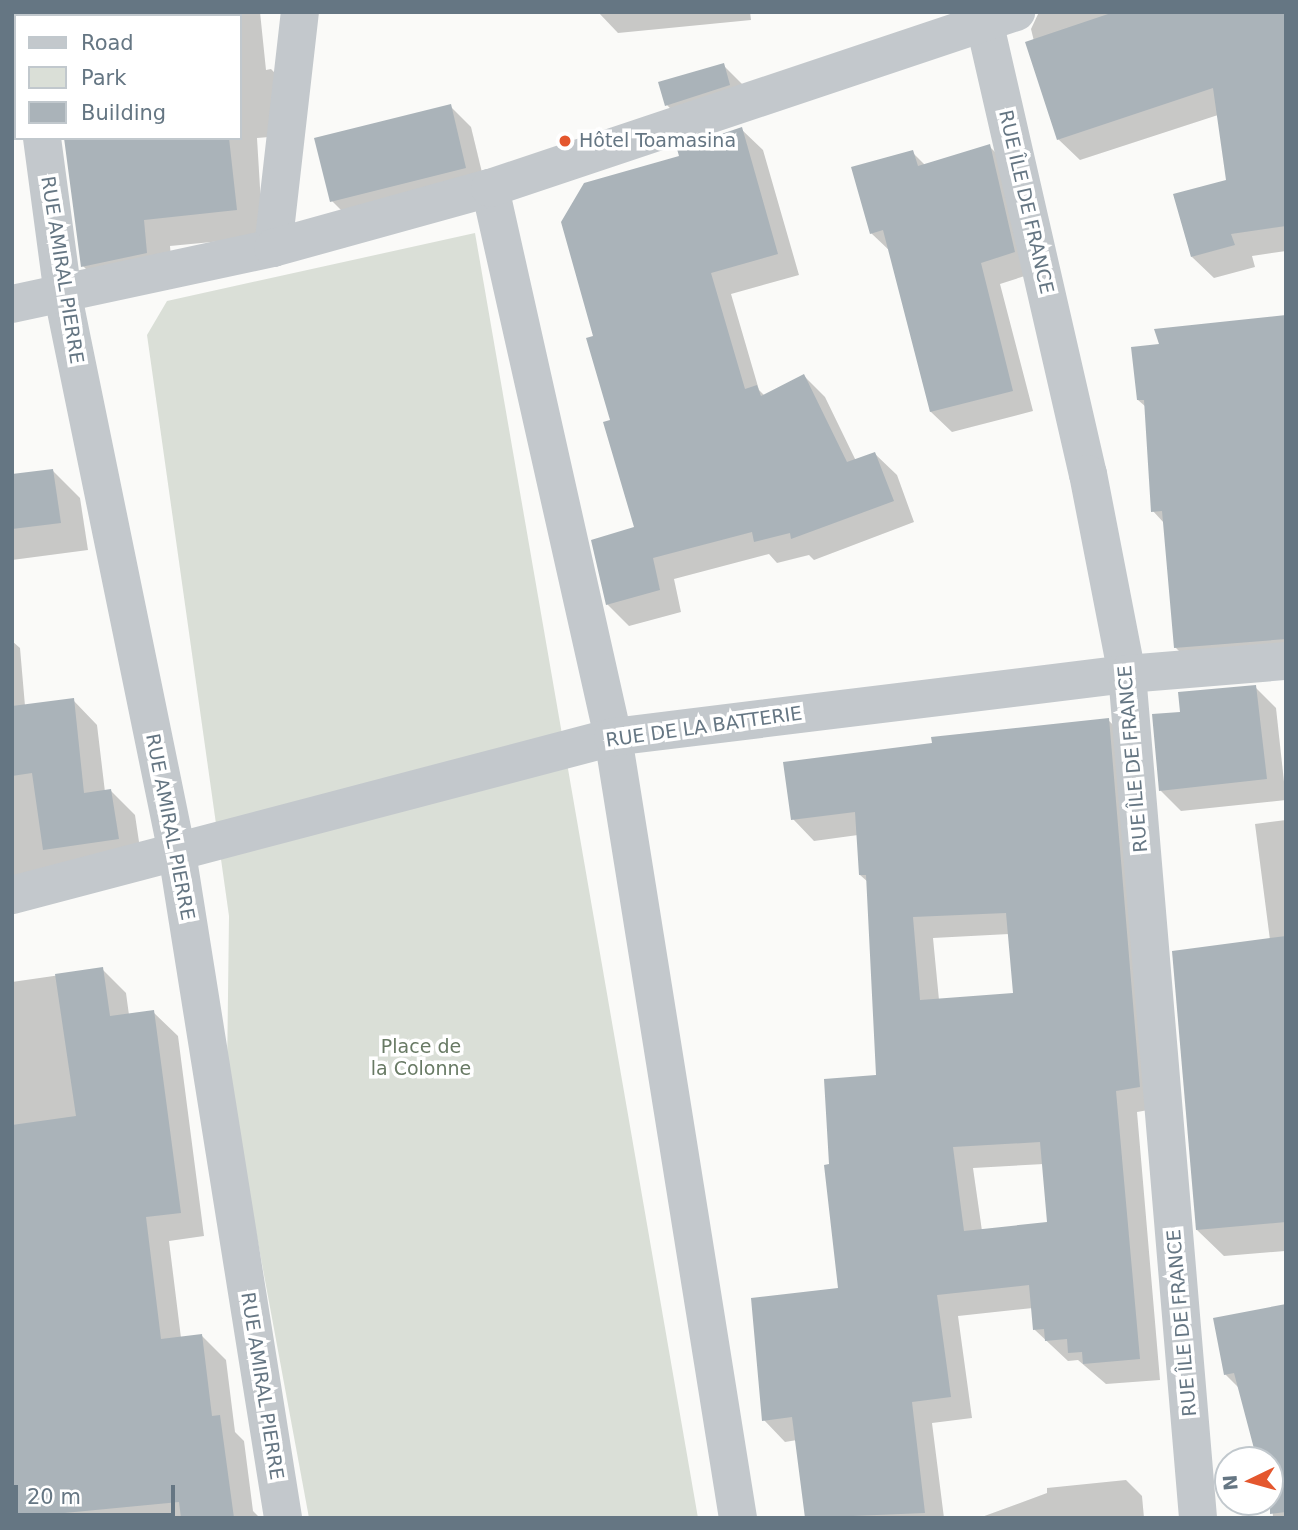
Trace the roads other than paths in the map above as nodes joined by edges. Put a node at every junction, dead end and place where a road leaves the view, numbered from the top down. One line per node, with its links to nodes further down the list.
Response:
1 (300, 12): 5 (street)
2 (994, 16): 4 (street); 9 (street, RUE ÎLE DE FRANCE)
3 (42, 140): 6 (street, RUE AMIRAL PIERRE)
4 (490, 188): 5 (street); 10 (street)
5 (273, 248): 6 (street)
6 (63, 296): 7 (street); 11 (street, RUE AMIRAL PIERRE)
7 (12, 304)
8 (1286, 661): 9 (street, RUE DE LA BATTERIE)
9 (1127, 674): 10 (street, RUE DE LA BATTERIE); 15 (street, RUE ÎLE DE FRANCE)
10 (613, 737): 11 (street, RUE DE LA BATTERIE); 14 (street)
11 (177, 853): 12 (street, RUE DE LA BATTERIE); 13 (street, RUE AMIRAL PIERRE)
12 (12, 895)
13 (283, 1518)
14 (738, 1518)
15 (1198, 1518)

